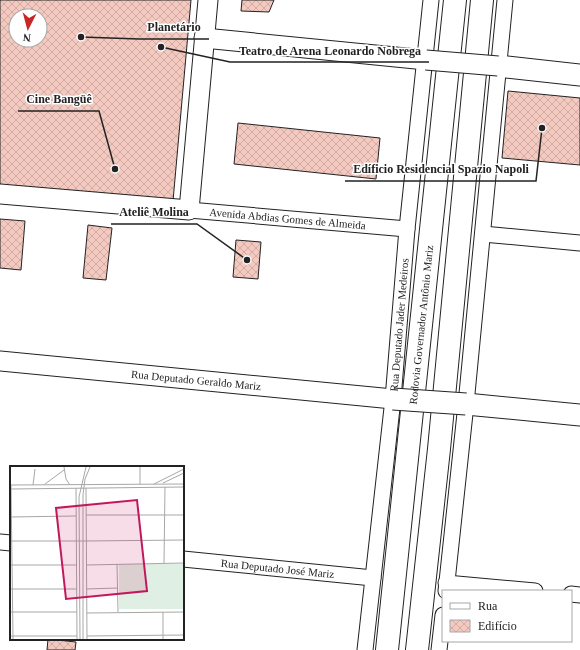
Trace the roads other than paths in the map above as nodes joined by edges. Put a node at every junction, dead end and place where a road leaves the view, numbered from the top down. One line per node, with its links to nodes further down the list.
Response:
1 (208, 0): 6 (street)
2 (431, 0): 7 (street, Rua Deputado Jader Medeiros)
3 (455, 0): 27 (highway, Rodovia Governador Antônio Mariz)
4 (482, 0): 28 (highway)
5 (505, 0): 8 (street)
6 (204, 38): 7 (street); 11 (street)
7 (426, 60): 8 (street, bridge); 12 (street, Rua Deputado Jader Medeiros)
8 (498, 66): 9 (main road); 13 (street)
9 (580, 75)
10 (0, 194): 11 (street, Avenida Abdias Gomes de Almeida)
11 (189, 210): 12 (street, Avenida Abdias Gomes de Almeida)
12 (407, 229): 16 (street, Rua Deputado Jader Medeiros)
13 (483, 234): 14 (street); 17 (street)
14 (580, 244)
15 (0, 361): 16 (street, Rua Deputado Geraldo Mariz)
16 (393, 399): 17 (main road, bridge); 22 (street, Rua Deputado Jader Medeiros)
17 (466, 404): 18 (main road); 23 (street)
18 (580, 416)
19 (0, 542): 20 (street)
20 (10, 543)
21 (184, 559): 22 (street, Rua Deputado José Mariz)
22 (373, 578): 26 (street, Rua Deputado Jader Medeiros)
23 (446, 587): 24 (street)
24 (513, 590)
25 (442, 624): 29 (street)
26 (366, 650)
27 (387, 650)
28 (417, 650)
29 (439, 650)

